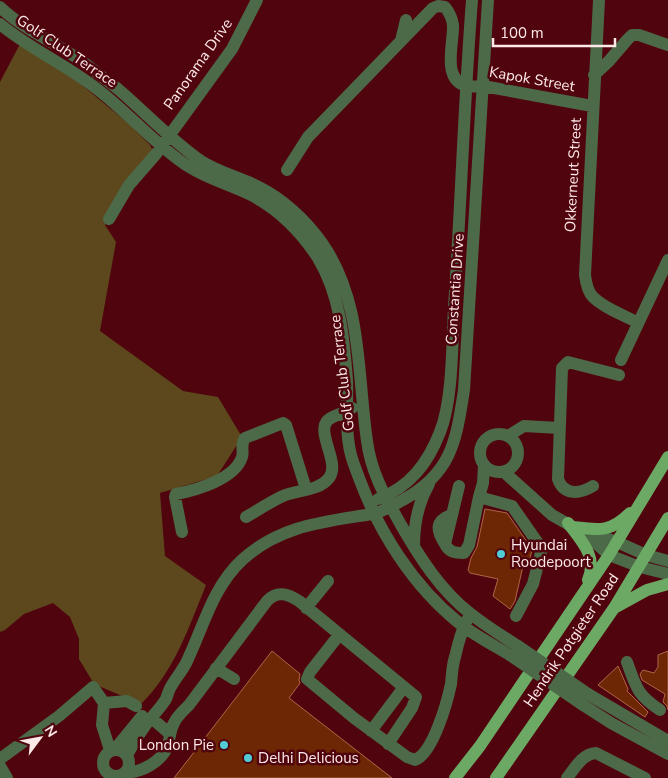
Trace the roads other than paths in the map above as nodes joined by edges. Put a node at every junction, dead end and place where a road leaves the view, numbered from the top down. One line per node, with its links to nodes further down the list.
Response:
1 (257, 0): 14 (street, Panorama Drive)
2 (472, 0): 11 (street, Constantia Drive)
3 (488, 0): 12 (street, Constantia Drive)
4 (599, 0): 10 (street, Okkerneut Street)
5 (0, 7): 14 (street, Golf Club Terrace)
6 (406, 20): 8 (street)
7 (0, 24): 14 (street, Golf Club Terrace)
8 (401, 41): 11 (street); 15 (street)
9 (668, 44): 10 (street)
10 (594, 75): 13 (street, Okkerneut Street)
11 (465, 86): 12 (street, Kapok Street); 18 (street, Constantia Drive)
12 (483, 86): 13 (street, Kapok Street); 17 (street, Constantia Drive)
13 (592, 106): 21 (street, Okkerneut Street)
14 (165, 140): 16 (street, Panorama Drive); 24 (street, Golf Club Terrace); 25 (street, Golf Club Terrace)
15 (287, 170)
16 (109, 219)
17 (475, 220): 18 (street); 19 (street, Constantia Drive)
18 (459, 229): 19 (street); 39 (street, Constantia Drive)
19 (474, 246): 32 (street, Constantia Drive)
20 (668, 260): 21 (street)
21 (638, 323): 22 (street)
22 (621, 360)
23 (619, 375): 27 (street)
24 (362, 401): 25 (street); 26 (street, Golf Club Terrace)
25 (347, 412): 26 (street); 35 (street); 40 (street, Golf Club Terrace)
26 (365, 423): 39 (street, Golf Club Terrace)
27 (559, 428): 28 (street); 34 (street)
28 (512, 440): 30 (street); 31 (street)
29 (668, 457): 38 (main road)
30 (516, 463): 31 (street); 36 (street)
31 (494, 470): 36 (street); 37 (street)
32 (430, 482): 39 (street, Constantia Drive); 46 (street)
33 (459, 486): 37 (street)
34 (593, 486)
35 (306, 489): 41 (street); 44 (street)
36 (529, 494): 43 (street)
37 (479, 497): 58 (street)
38 (644, 499): 43 (main road); 45 (main road)
39 (388, 502): 40 (street, Constantia Drive); 46 (street, Golf Club Terrace)
40 (371, 508): 59 (street, Golf Club Terrace); 65 (street, Constantia Drive)
41 (246, 517)
42 (668, 518): 48 (main road, Hendrik Potgieter Road)
43 (574, 527): 45 (street); 47 (street); 54 (main road)
44 (182, 532)
45 (617, 542): 47 (main road); 48 (street)
46 (414, 547): 57 (street, Golf Club Terrace)
47 (609, 555): 50 (street); 54 (main road)
48 (646, 555): 49 (street); 50 (main road, Hendrik Potgieter Road)
49 (668, 561)
50 (640, 567): 51 (street); 56 (main road, Hendrik Potgieter Road)
51 (668, 574)
52 (328, 581): 55 (street)
53 (668, 584): 56 (main road)
54 (582, 594): 86 (main road, Hendrik Potgieter Road)
55 (306, 608): 60 (street); 63 (street)
56 (614, 608): 87 (main road, Hendrik Potgieter Road)
57 (470, 614): 59 (street); 61 (street, Golf Club Terrace)
58 (516, 616)
59 (464, 627): 61 (street, Golf Club Terrace); 75 (street)
60 (339, 636): 66 (street); 72 (street)
61 (514, 651): 67 (street, Golf Club Terrace, bridge)
62 (627, 662): 70 (street)
63 (216, 668): 64 (street); 73 (street)
64 (234, 679)
65 (171, 686): 76 (street, Constantia Drive); 78 (street, Constantia Drive)
66 (404, 687): 72 (street); 75 (street)
67 (586, 700): 74 (street); 77 (street)
68 (104, 703): 69 (street); 76 (street); 79 (street)
69 (136, 706)
70 (660, 710)
71 (155, 721): 73 (street)
72 (371, 731): 75 (street)
73 (170, 734): 80 (street)
74 (668, 741)
75 (388, 744)
76 (113, 750): 78 (street); 82 (street)
77 (668, 754)
78 (128, 756): 80 (street); 83 (street)
79 (0, 759)
80 (156, 762): 83 (street)
81 (0, 766): 85 (street)
82 (102, 773): 83 (street)
83 (118, 776)
84 (641, 777): 88 (street)
85 (7, 778)
86 (455, 778)
87 (496, 778)
88 (567, 778)

